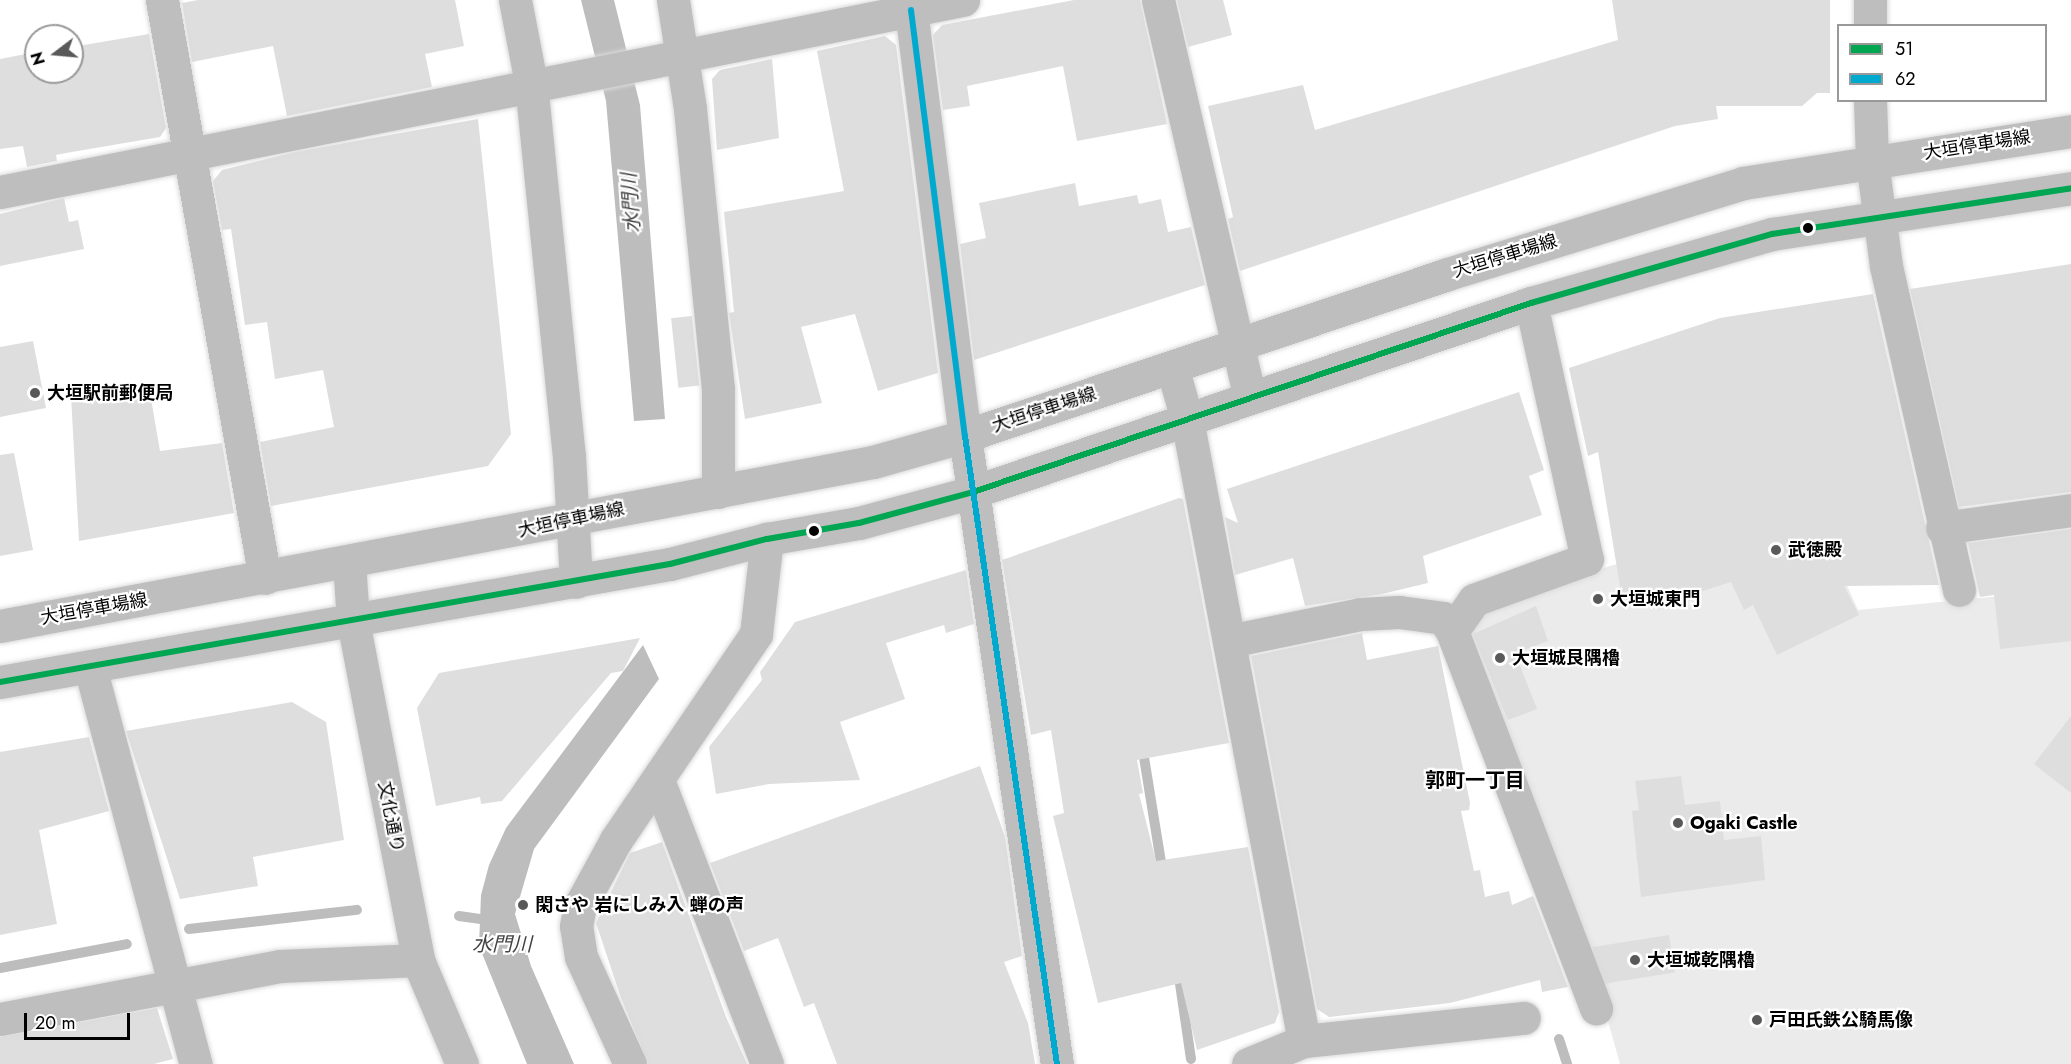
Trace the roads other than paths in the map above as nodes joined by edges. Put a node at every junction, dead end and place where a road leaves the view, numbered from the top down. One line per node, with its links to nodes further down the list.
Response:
1 (162, 0): 13 (street)
2 (514, 0): 10 (street)
3 (673, 0): 9 (street)
4 (963, 0): 7 (street)
5 (1158, 0): 19 (street)
6 (1870, 0): 8 (street)
7 (911, 10): 9 (street); 23 (street)
8 (1870, 24)
9 (680, 54): 10 (street); 24 (street)
10 (531, 83): 13 (street); 27 (street)
11 (1870, 102): 14 (street)
12 (2071, 131): 14 (street, 大垣停車場線)
13 (188, 154): 16 (street); 31 (street)
14 (1872, 161): 17 (street); 19 (street, 大垣停車場線)
15 (2071, 188): 17 (street)
16 (0, 192)
17 (1878, 218): 18 (street); 28 (street)
18 (1531, 303): 21 (street); 36 (street)
19 (1237, 345): 20 (street, 大垣停車場線); 21 (street)
20 (1172, 368): 22 (street); 23 (street, 大垣停車場線)
21 (1250, 397): 22 (street)
22 (1187, 419): 25 (street); 37 (street)
23 (965, 436): 24 (street, 大垣停車場線); 25 (street)
24 (718, 492): 27 (street, 大垣停車場線)
25 (973, 492): 29 (street); 51 (street)
26 (2071, 510): 28 (street)
27 (572, 520): 30 (street, 大垣停車場線); 32 (street)
28 (1942, 528): 33 (street)
29 (767, 539): 32 (street); 40 (street)
30 (349, 562): 31 (street, 大垣停車場線); 34 (street, 文化通り)
31 (265, 578): 35 (street, 大垣停車場線)
32 (576, 582): 34 (street)
33 (1959, 590)
34 (353, 621): 38 (street); 41 (street, 文化通り)
35 (0, 626)
36 (1452, 631): 37 (street); 43 (street)
37 (1229, 641): 46 (street)
38 (90, 667): 39 (street); 42 (street)
39 (0, 682)
40 (658, 780): 49 (street); 50 (street)
41 (418, 960): 42 (street); 48 (street, 文化通り)
42 (175, 986): 45 (street); 47 (street)
43 (1596, 1008)
44 (1524, 1018): 46 (street)
45 (0, 1019)
46 (1304, 1041): 52 (street)
47 (196, 1064)
48 (462, 1064)
49 (630, 1064)
50 (767, 1064)
51 (1057, 1064)
52 (1248, 1064)

